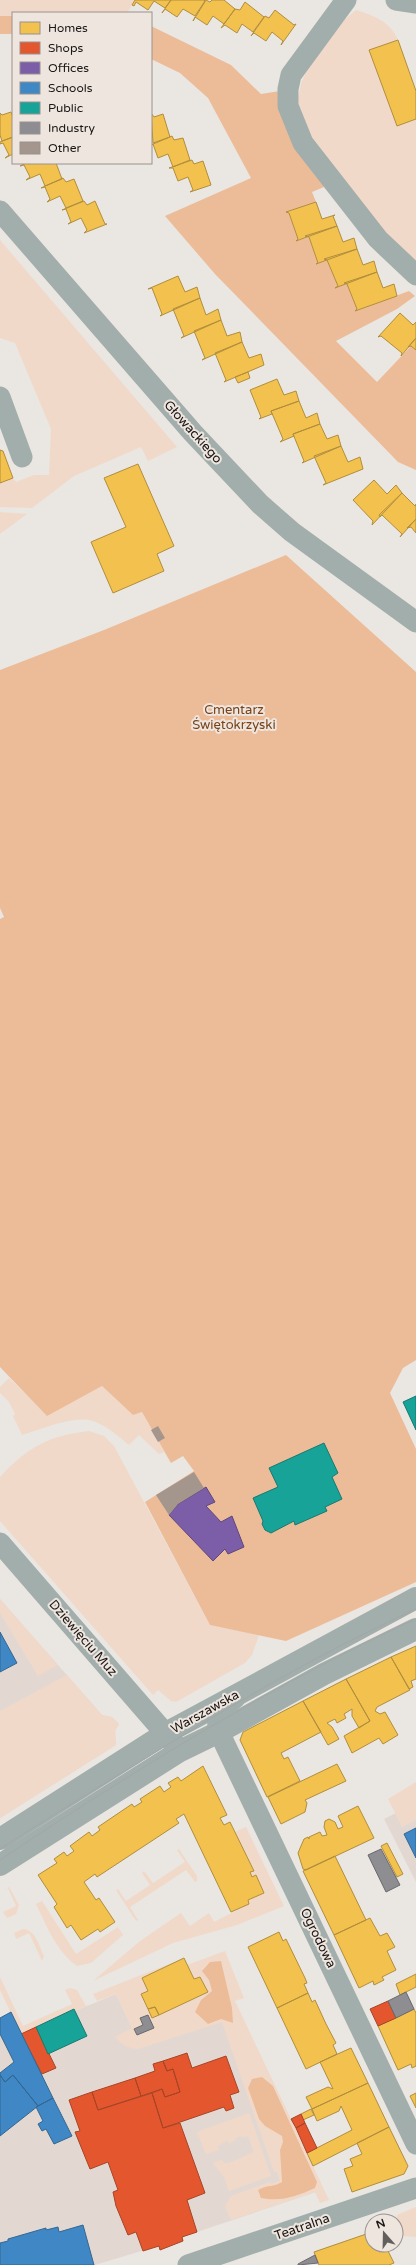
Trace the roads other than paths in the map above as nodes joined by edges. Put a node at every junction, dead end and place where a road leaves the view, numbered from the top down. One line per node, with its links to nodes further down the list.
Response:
1 (346, 0): 6 (street)
2 (396, 0): 4 (street)
3 (415, 0): 4 (street)
4 (416, 3)
5 (0, 211): 9 (street, Głowackiego)
6 (416, 275)
7 (0, 397): 8 (street)
8 (22, 457)
9 (416, 622)
10 (0, 1543): 15 (street, Dziewięciu Muz)
11 (416, 1598): 13 (main road, Warszawska)
12 (416, 1629): 14 (main road, Warszawska)
13 (249, 1688): 14 (street); 15 (main road, Warszawska)
14 (219, 1732): 16 (main road, Warszawska); 19 (street, Ogrodowa)
15 (166, 1733): 16 (street, Dziewięciu Muz); 17 (main road, Warszawska)
16 (180, 1751): 18 (main road, Warszawska)
17 (0, 1839)
18 (0, 1865)
19 (416, 2144)
20 (416, 2188): 21 (street, Teatralna)
21 (188, 2265)

